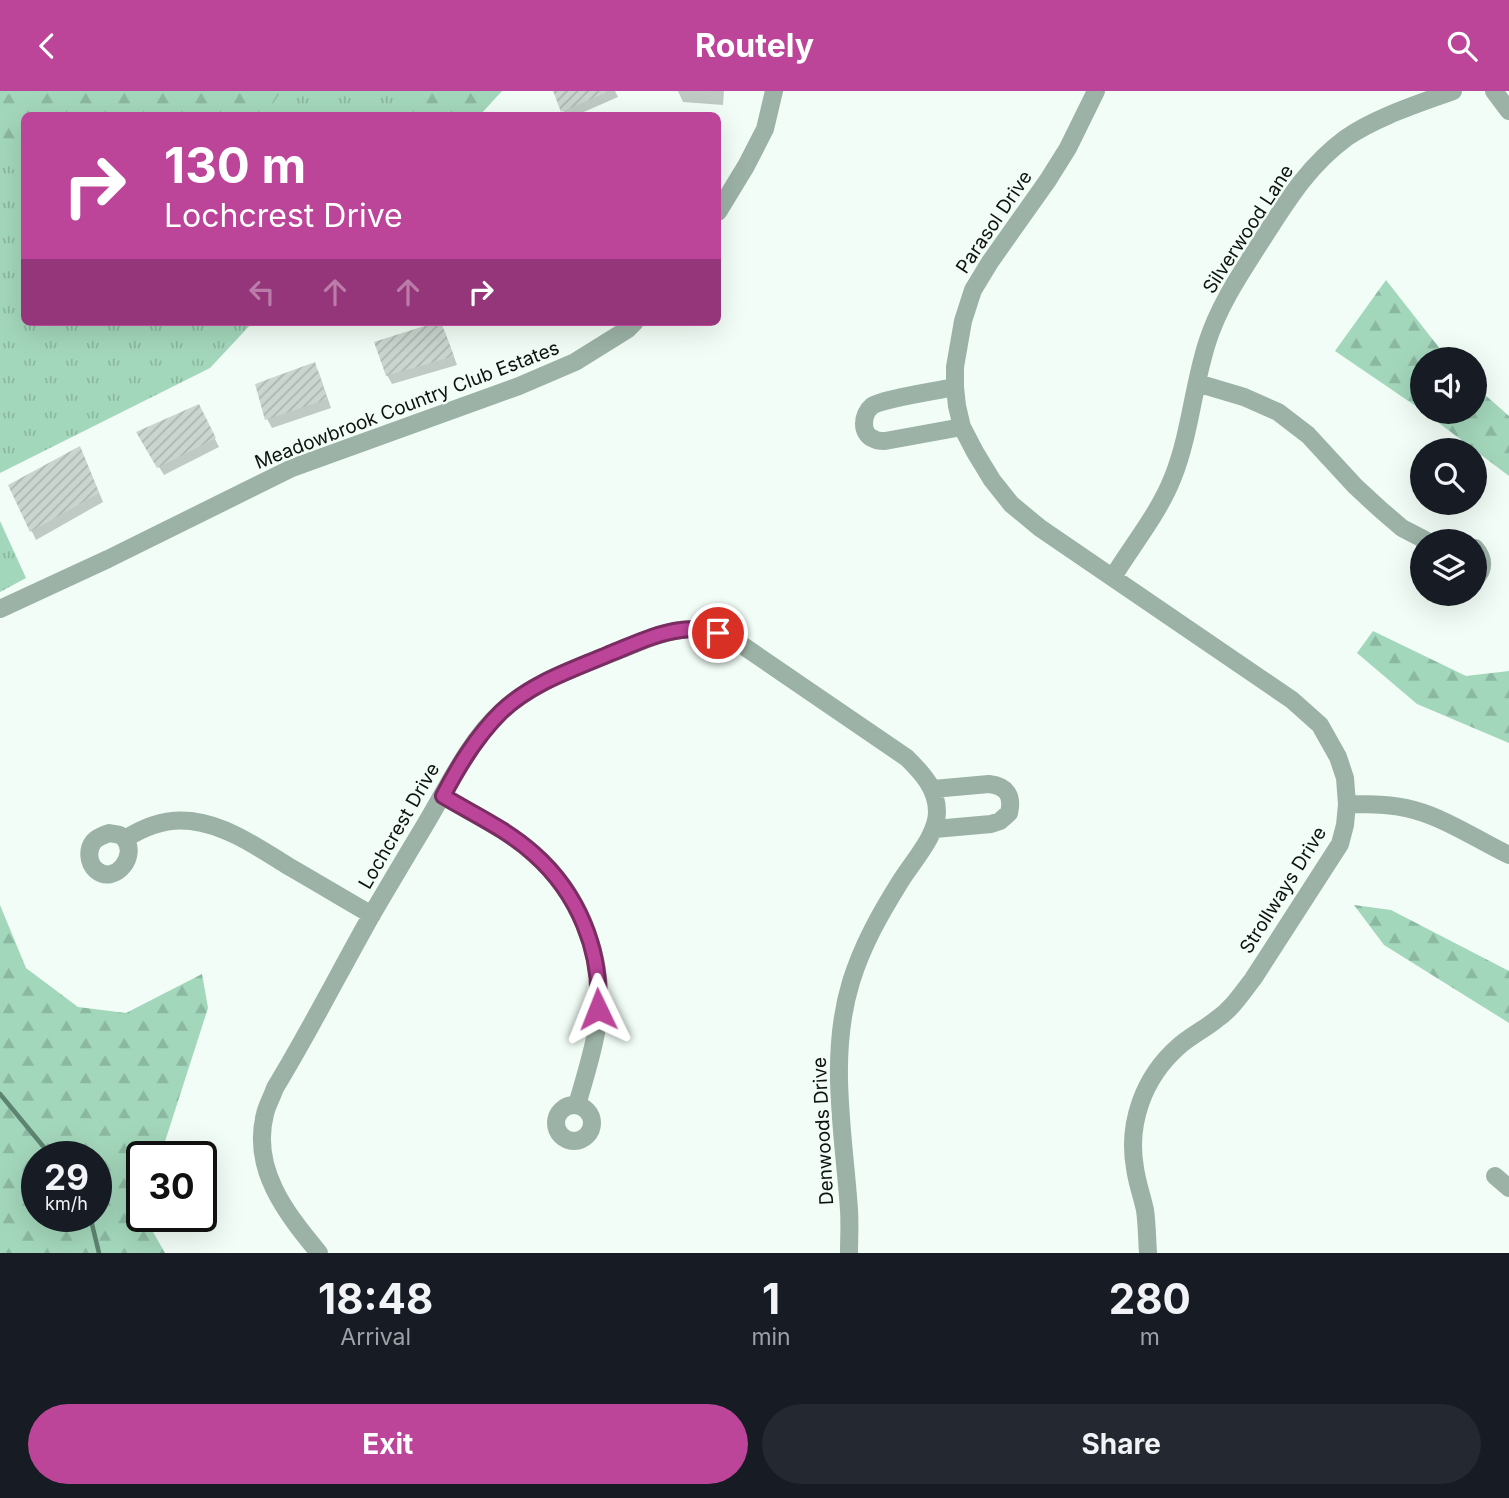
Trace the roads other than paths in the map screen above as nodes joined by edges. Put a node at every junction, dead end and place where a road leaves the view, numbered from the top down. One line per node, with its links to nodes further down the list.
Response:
1 (774, 91): 6 (street)
2 (1096, 91): 9 (street, Parasol Drive)
3 (1453, 91): 8 (street, Silverwood Lane)
4 (1494, 91): 5 (street)
5 (1509, 111)
6 (723, 191)
7 (631, 326): 13 (street, Meadowbrook Country Club Estates)
8 (1197, 383): 11 (street); 12 (street, Silverwood Lane)
9 (955, 387): 10 (street, Parasol Drive); 10 (street)
10 (962, 427): 12 (street, Strollways Drive)
11 (1410, 532)
12 (1113, 577): 16 (street, Strollways Drive)
13 (0, 609)
14 (933, 789): 15 (street, Lochcrest Drive); 17 (street); 17 (street)
15 (443, 796): 20 (street, Lochcrest Drive); 21 (street)
16 (1347, 804): 19 (street); 26 (street, Strollways Drive)
17 (934, 829): 25 (street, Denwoods Drive)
18 (125, 839): 20 (street)
19 (1509, 855)
20 (372, 915): 24 (street, Lochcrest Drive)
21 (577, 1105)
22 (1495, 1176): 23 (street)
23 (1509, 1188)
24 (319, 1253)
25 (849, 1253)
26 (1148, 1253)

